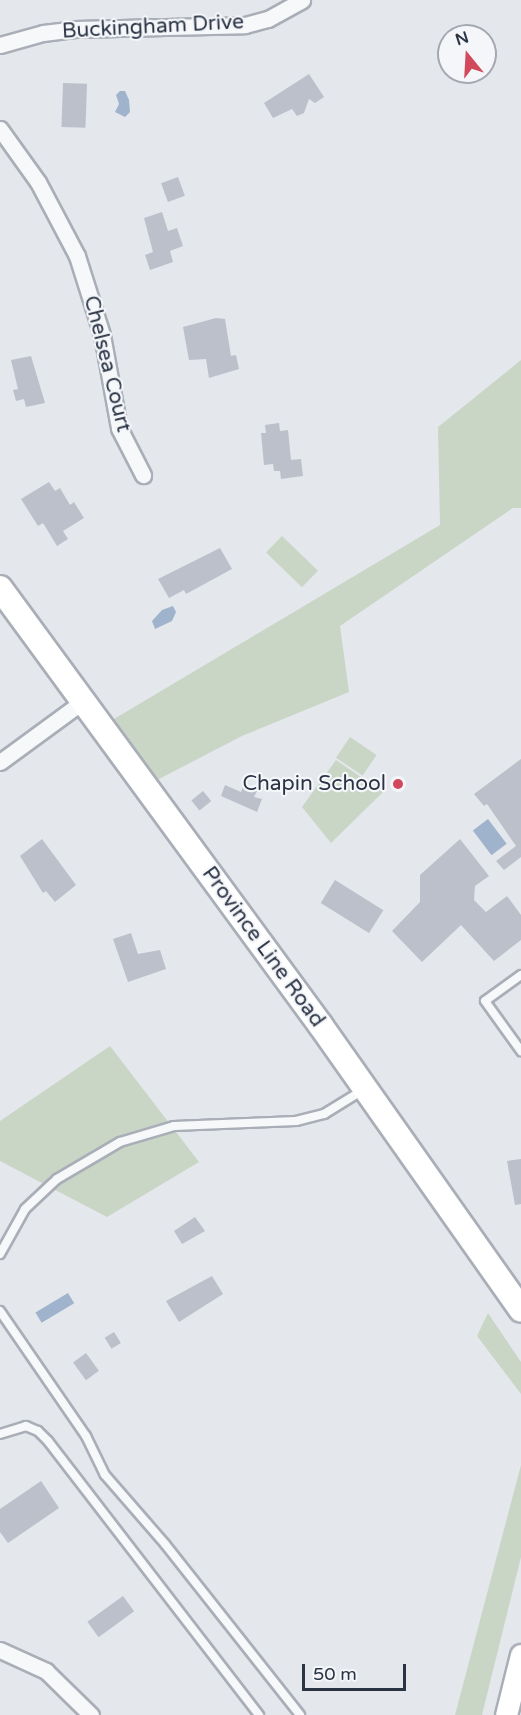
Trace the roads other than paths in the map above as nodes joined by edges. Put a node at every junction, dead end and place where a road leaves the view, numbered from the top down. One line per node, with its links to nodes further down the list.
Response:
1 (302, 0): 2 (street, Buckingham Drive)
2 (0, 45)
3 (0, 129): 4 (street, Chelsea Court)
4 (143, 475)
5 (0, 588): 6 (main road, Province Line Road)
6 (82, 702): 7 (street); 10 (main road, Province Line Road)
7 (0, 762)
8 (520, 979): 9 (lane)
9 (521, 1051)
10 (365, 1088): 11 (lane); 12 (main road, Province Line Road)
11 (0, 1254)
12 (521, 1309)
13 (0, 1311): 19 (lane)
14 (0, 1434): 18 (lane)
15 (0, 1650): 17 (street)
16 (521, 1655): 20 (main road)
17 (91, 1715)
18 (259, 1715)
19 (300, 1715)
20 (506, 1715)

